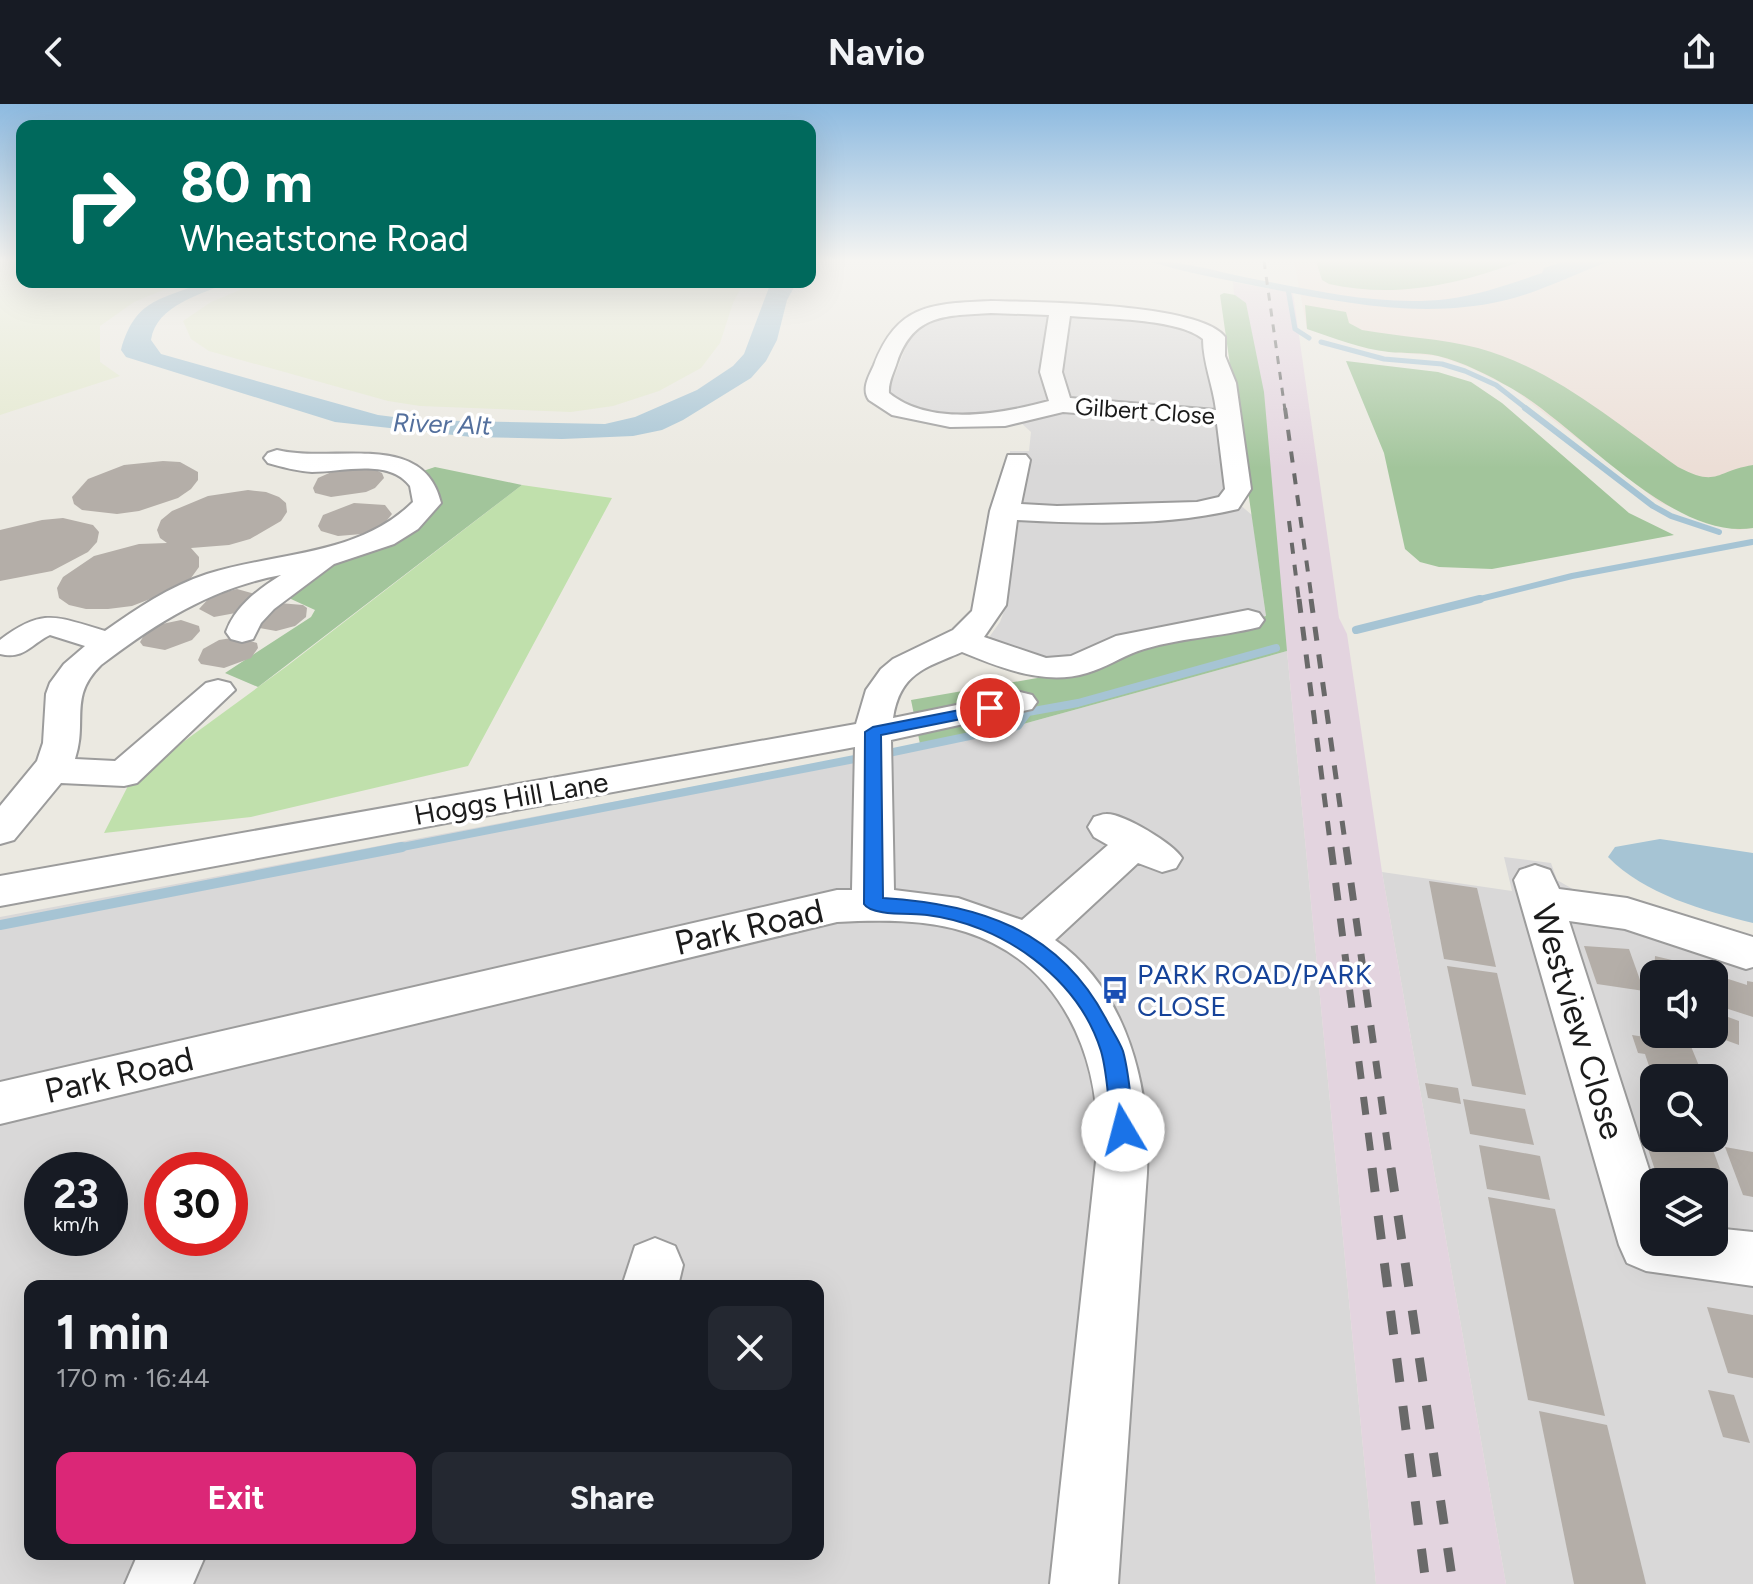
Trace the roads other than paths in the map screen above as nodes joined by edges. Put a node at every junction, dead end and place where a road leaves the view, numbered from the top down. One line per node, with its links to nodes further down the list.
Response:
1 (902, 330): 5 (street)
2 (1057, 330): 4 (street, Gilbert Close)
3 (1205, 330): 6 (street)
4 (1063, 405): 5 (street); 6 (street, Gilbert Close)
5 (1011, 418): 8 (street)
6 (1229, 418): 8 (street)
7 (277, 458): 9 (street)
8 (1004, 511): 12 (street)
9 (331, 554): 11 (street); 13 (street)
10 (1248, 620): 12 (street)
11 (242, 632)
12 (964, 641): 17 (street)
13 (111, 643): 14 (street); 18 (street)
14 (12, 647)
15 (218, 690): 18 (street)
16 (1020, 702): 17 (street, Hoggs Hill Lane)
17 (873, 732): 21 (street, Hoggs Hill Lane); 22 (street)
18 (48, 770): 19 (street)
19 (4, 823)
20 (1135, 843): 23 (street)
21 (0, 891)
22 (873, 904): 23 (street, Park Road); 25 (street, Park Road)
23 (1026, 941): 29 (street, Park Road)
24 (1746, 952): 26 (street, Westview Close)
25 (0, 1103)
26 (1753, 1259)
27 (170, 1560): 28 (street)
28 (159, 1584)
29 (1084, 1584)

